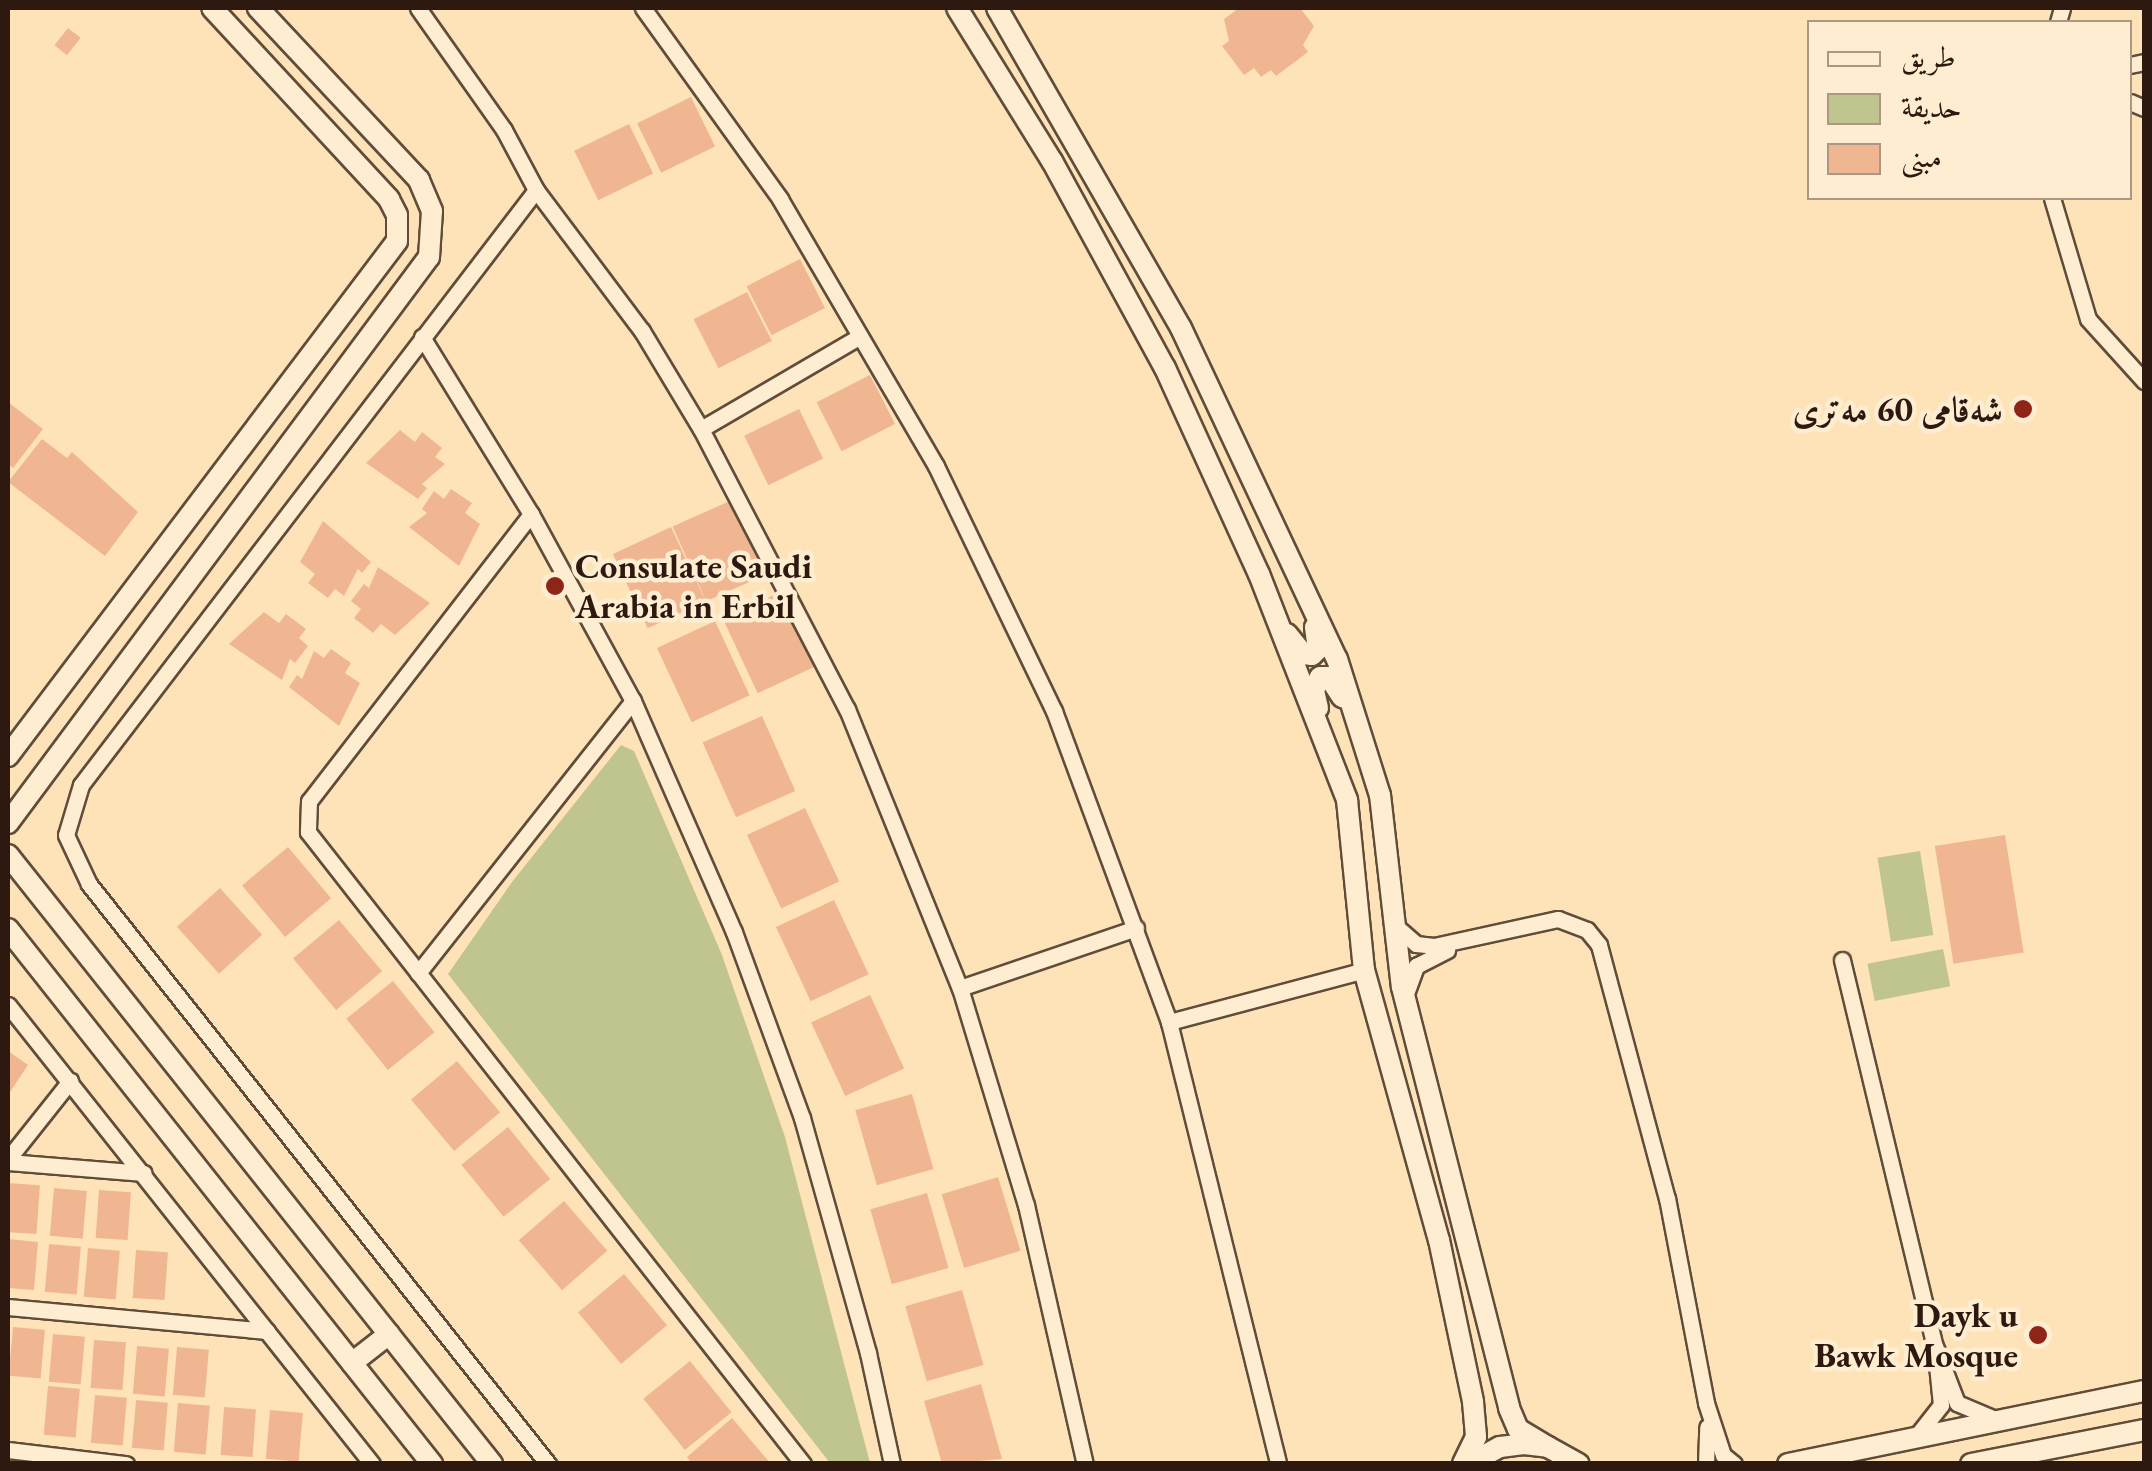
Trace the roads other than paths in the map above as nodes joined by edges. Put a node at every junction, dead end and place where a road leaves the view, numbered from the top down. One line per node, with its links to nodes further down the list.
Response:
1 (212, 8): 19 (street)
2 (258, 8): 20 (street)
3 (418, 8): 7 (street)
4 (644, 8): 10 (street)
5 (957, 8): 15 (street)
6 (997, 8): 14 (street)
7 (536, 190): 9 (street); 12 (street)
8 (2053, 200): 11 (street)
9 (422, 336): 13 (street); 54 (street)
10 (860, 336): 12 (street); 25 (street)
11 (2144, 381)
12 (701, 428): 30 (street)
13 (531, 514): 16 (street); 29 (street)
14 (1310, 606): 15 (street); 17 (street)
15 (1275, 616): 18 (street)
16 (632, 701): 29 (street); 56 (street)
17 (1363, 739): 18 (street); 23 (street)
18 (1328, 755): 28 (street)
19 (8, 756)
20 (14, 798): 21 (street)
21 (8, 823)
22 (8, 855): 39 (street)
23 (1391, 919): 26 (street); 31 (street)
24 (8, 928): 41 (street)
25 (1136, 928): 30 (street); 33 (street)
26 (1488, 936): 31 (street); 43 (street)
27 (1842, 960): 40 (street)
28 (1364, 970): 33 (street); 59 (street)
29 (418, 974): 55 (street)
30 (960, 988): 57 (street)
31 (1405, 998): 47 (street)
32 (8, 1005): 34 (street)
33 (1170, 1022): 58 (street)
34 (70, 1081): 35 (street); 36 (street)
35 (8, 1160): 36 (street)
36 (144, 1173): 38 (street)
37 (8, 1307): 38 (street)
38 (266, 1331): 51 (street)
39 (389, 1334): 41 (street); 53 (street)
40 (1935, 1346): 44 (street); 46 (street)
41 (352, 1364): 52 (street)
42 (2144, 1391): 44 (street)
43 (1706, 1403): 60 (street); 61 (street)
44 (2005, 1420): 46 (street)
45 (2144, 1430): 63 (street)
46 (1914, 1439): 62 (street)
47 (1548, 1447): 49 (street); 59 (street)
48 (8, 1450): 50 (street)
49 (1577, 1462)
50 (126, 1464)
51 (372, 1464)
52 (432, 1464)
53 (492, 1464)
54 (548, 1464)
55 (802, 1464)
56 (892, 1464)
57 (1085, 1464)
58 (1278, 1464)
59 (1466, 1464)
60 (1706, 1464)
61 (1734, 1464)
62 (1788, 1464)
63 (1970, 1464)

